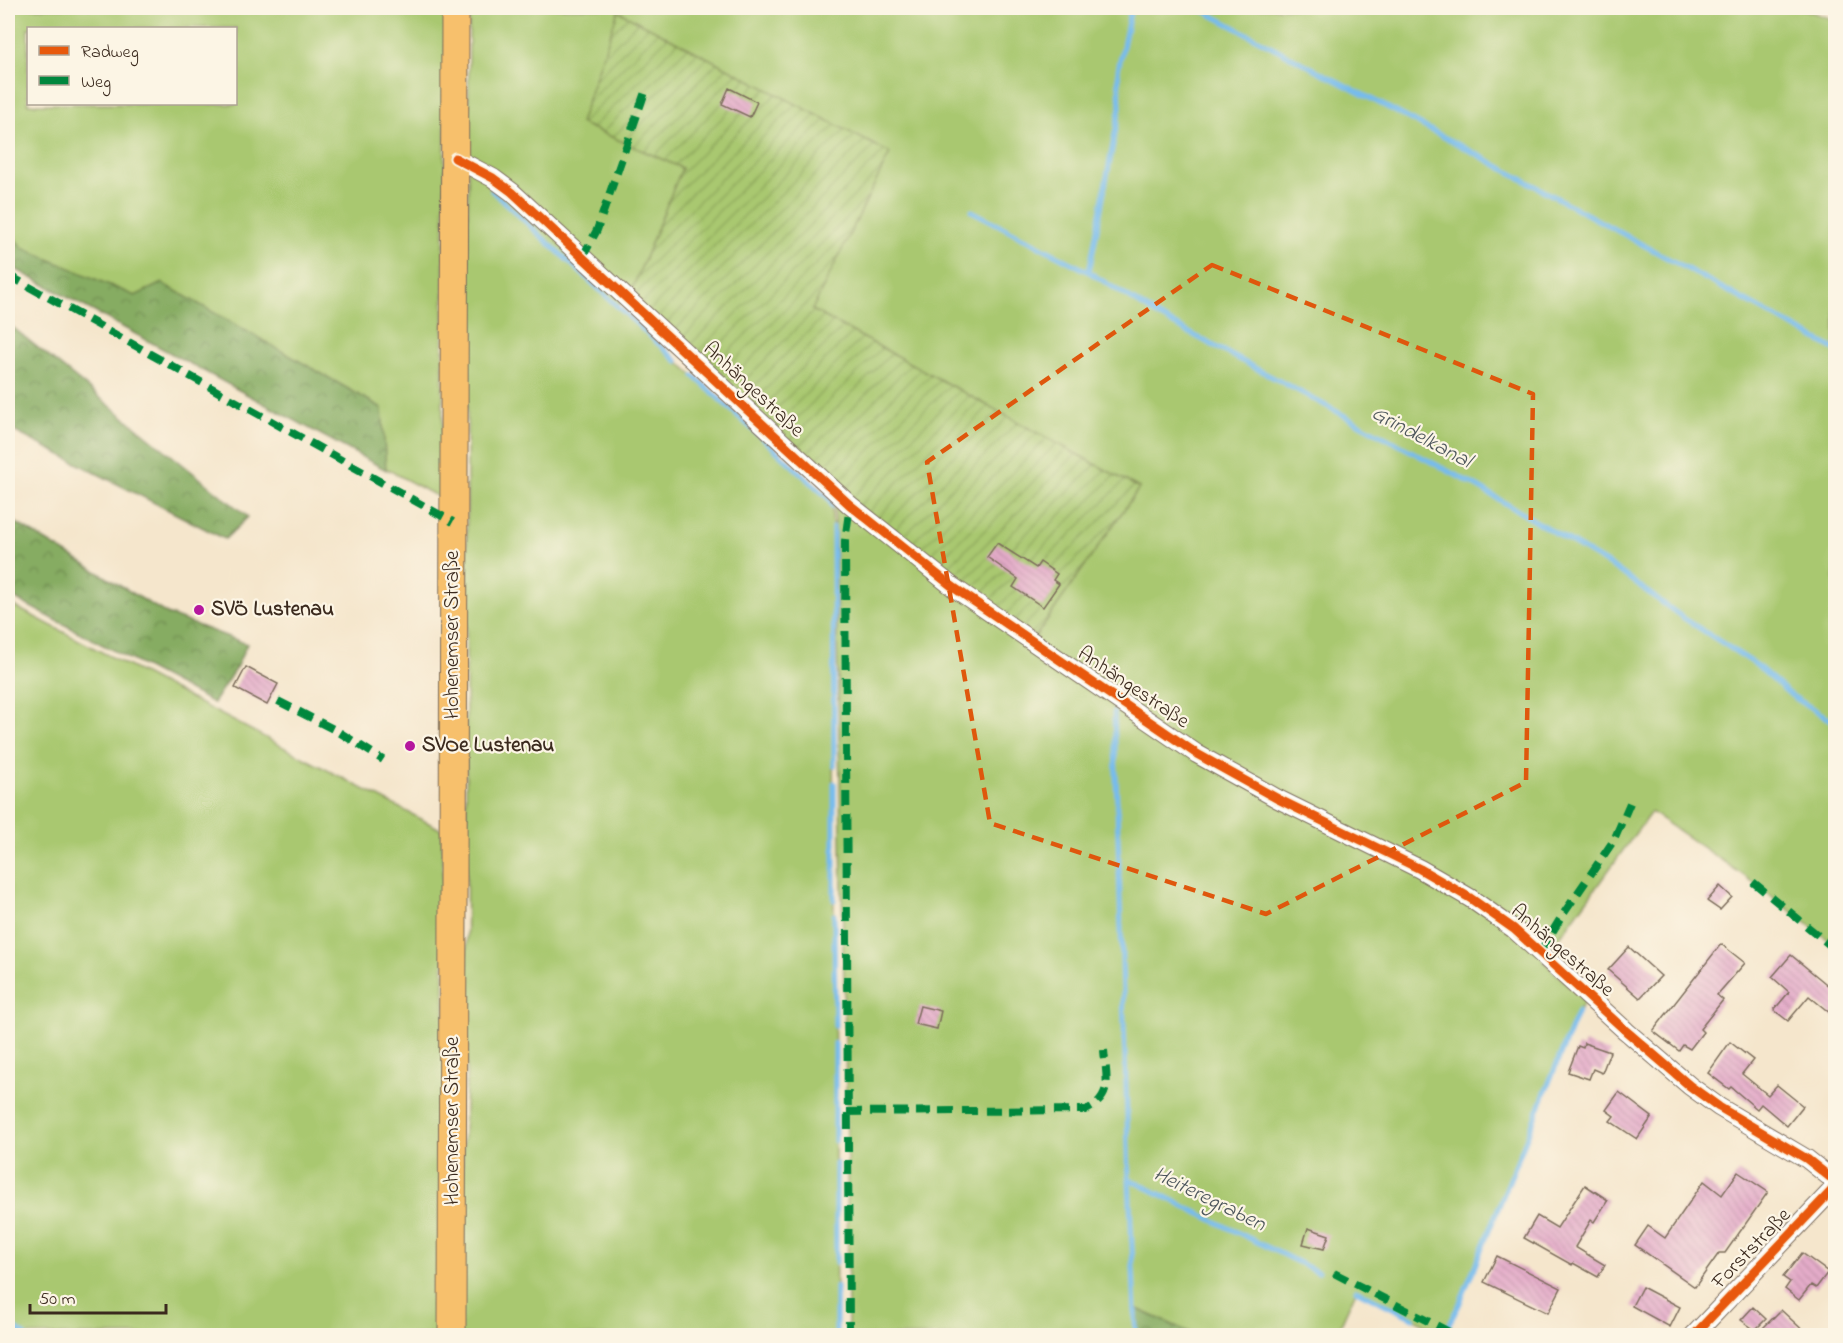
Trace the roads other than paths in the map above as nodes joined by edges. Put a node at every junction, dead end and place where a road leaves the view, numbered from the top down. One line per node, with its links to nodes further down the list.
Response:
1 (455, 8): 2 (main road, Hohenemser Straße)
2 (455, 158): 3 (street, Anhängestraße); 4 (main road, Hohenemser Straße)
3 (1836, 1184): 5 (street, Forststraße)
4 (452, 1335)
5 (1693, 1335)

